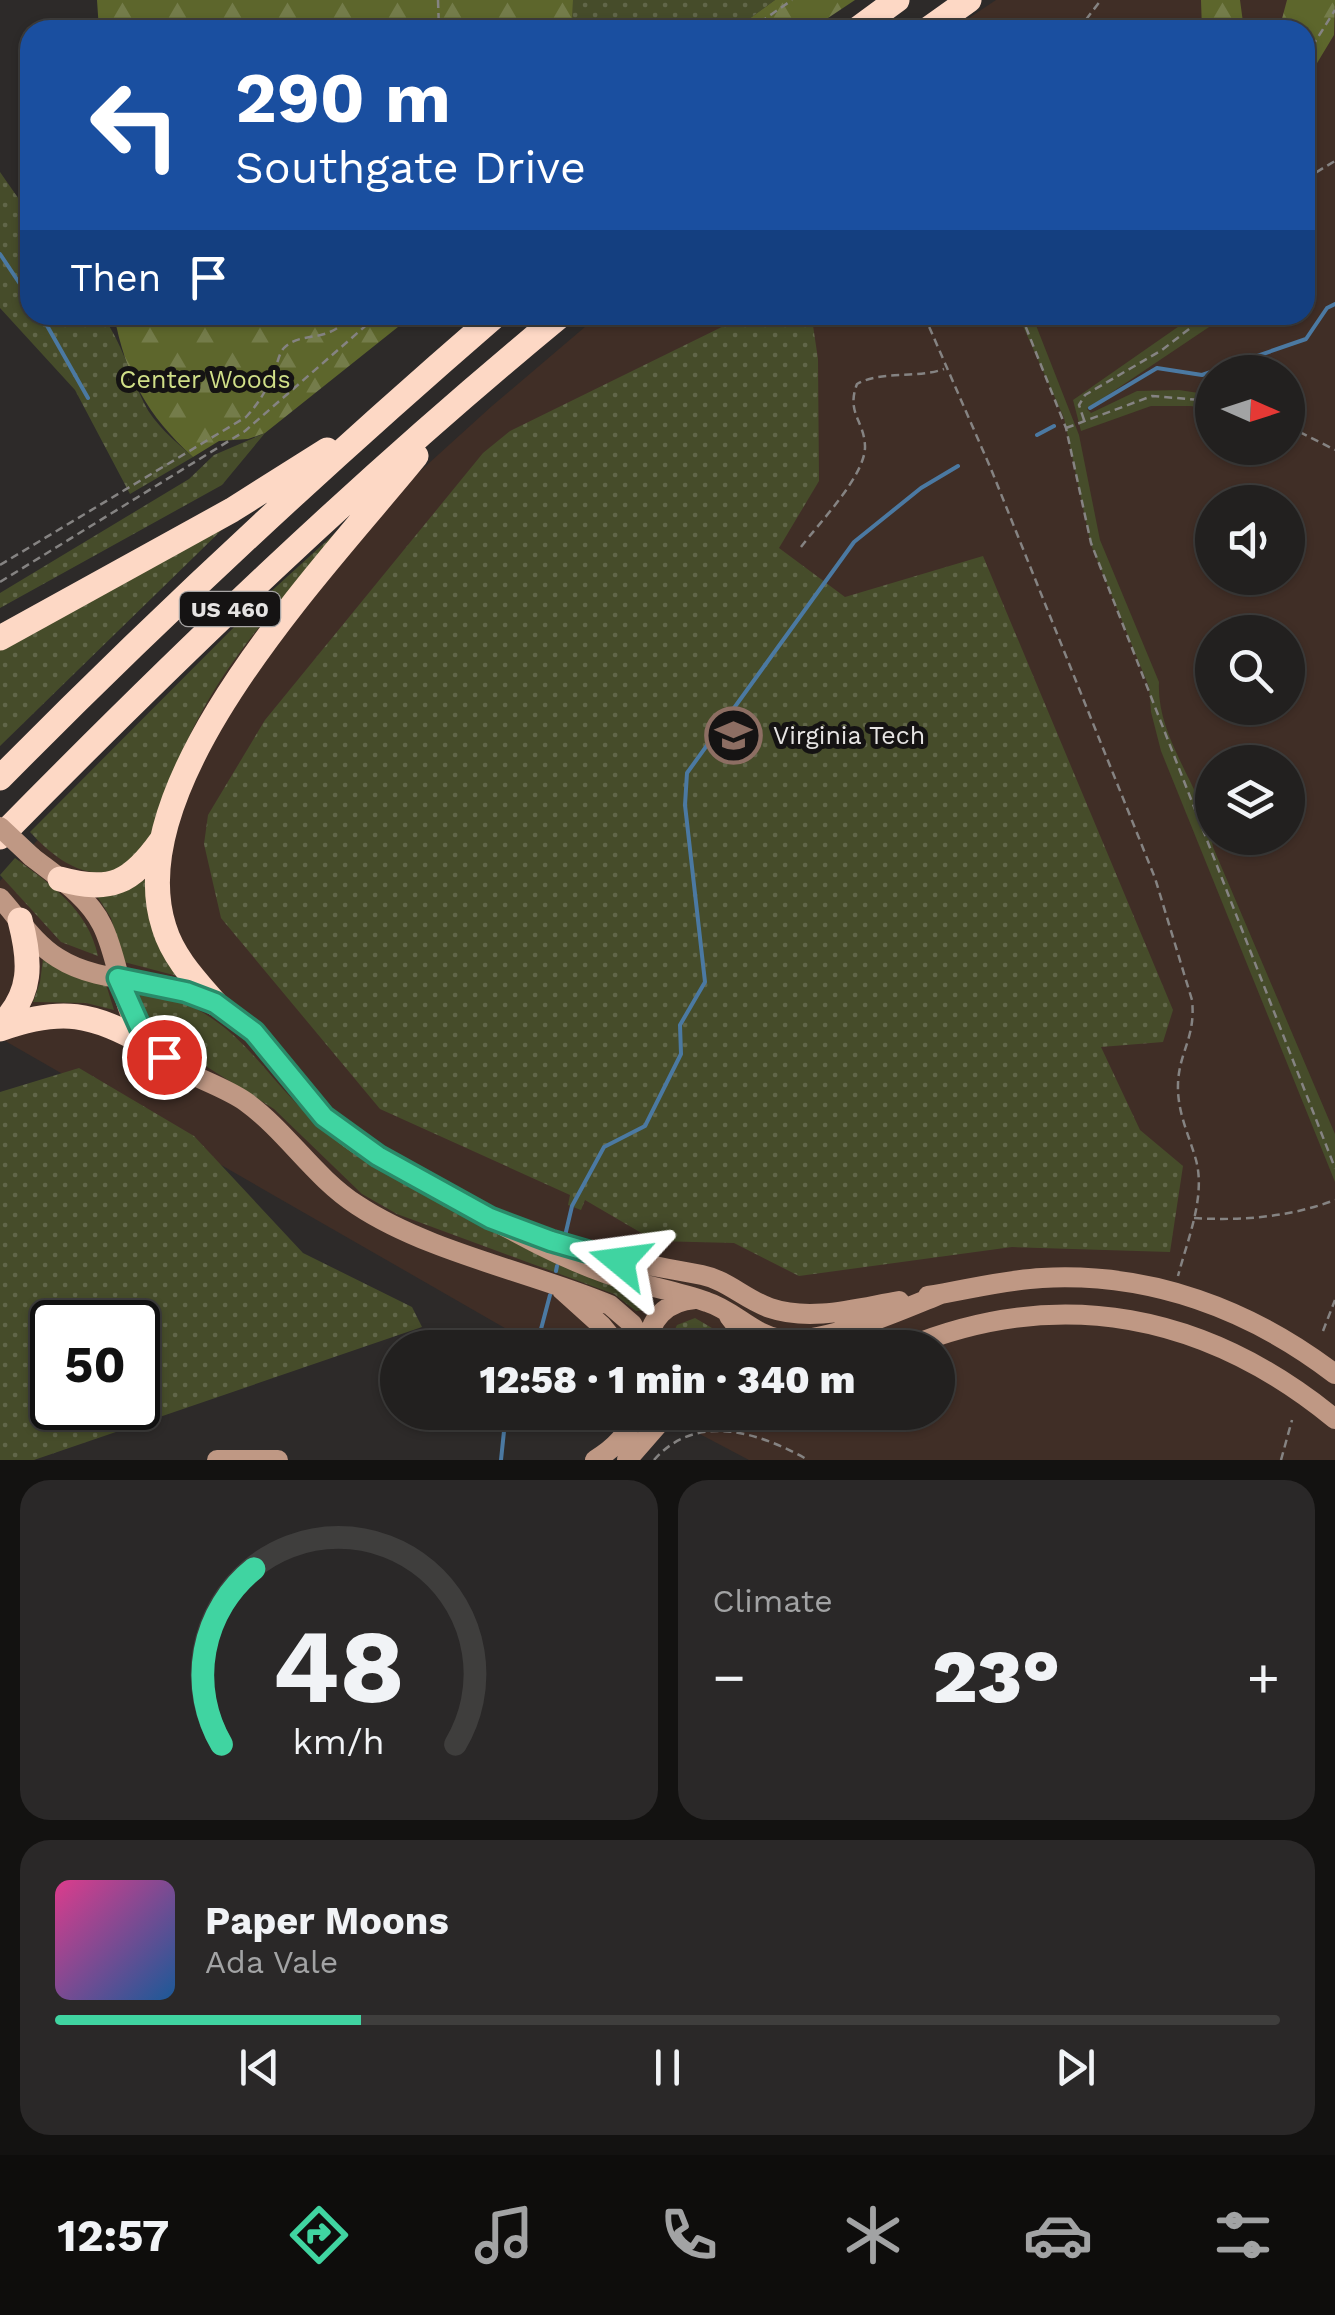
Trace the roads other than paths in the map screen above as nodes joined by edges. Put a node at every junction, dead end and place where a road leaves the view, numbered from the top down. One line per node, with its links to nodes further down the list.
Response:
1 (897, 0): 3 (highway)
2 (969, 0): 4 (highway)
3 (870, 20)
4 (941, 20)
5 (484, 325): 8 (highway, US 460)
6 (549, 325): 7 (highway, US 460)
7 (470, 390): 12 (highway, US 460); 13 (highway)
8 (358, 434): 9 (highway); 10 (highway, US 460)
9 (0, 638)
10 (0, 778)
11 (0, 828): 14 (main road, bridge)
12 (0, 837)
13 (163, 837): 14 (highway); 18 (highway)
14 (60, 879): 17 (main road)
15 (0, 898): 16 (main road)
16 (20, 920): 17 (main road); 19 (highway)
17 (118, 978): 18 (main road); 20 (main road)
18 (215, 1003): 21 (main road)
19 (0, 1028): 20 (highway)
20 (148, 1045): 22 (main road)
21 (490, 1218): 23 (main road); 24 (main road)
22 (556, 1284): 26 (main road); 27 (main road)
23 (940, 1294): 25 (main road); 31 (main road)
24 (697, 1299): 25 (main road); 28 (main road)
25 (728, 1314): 29 (main road)
26 (602, 1330)
27 (636, 1330)
28 (650, 1330)
29 (736, 1330)
30 (953, 1330): 32 (main road)
31 (1335, 1374)
32 (1335, 1419)
33 (628, 1430): 37 (main road)
34 (654, 1430): 38 (main road)
35 (217, 1460): 36 (main road)
36 (278, 1460)
37 (595, 1460)
38 (627, 1460)

